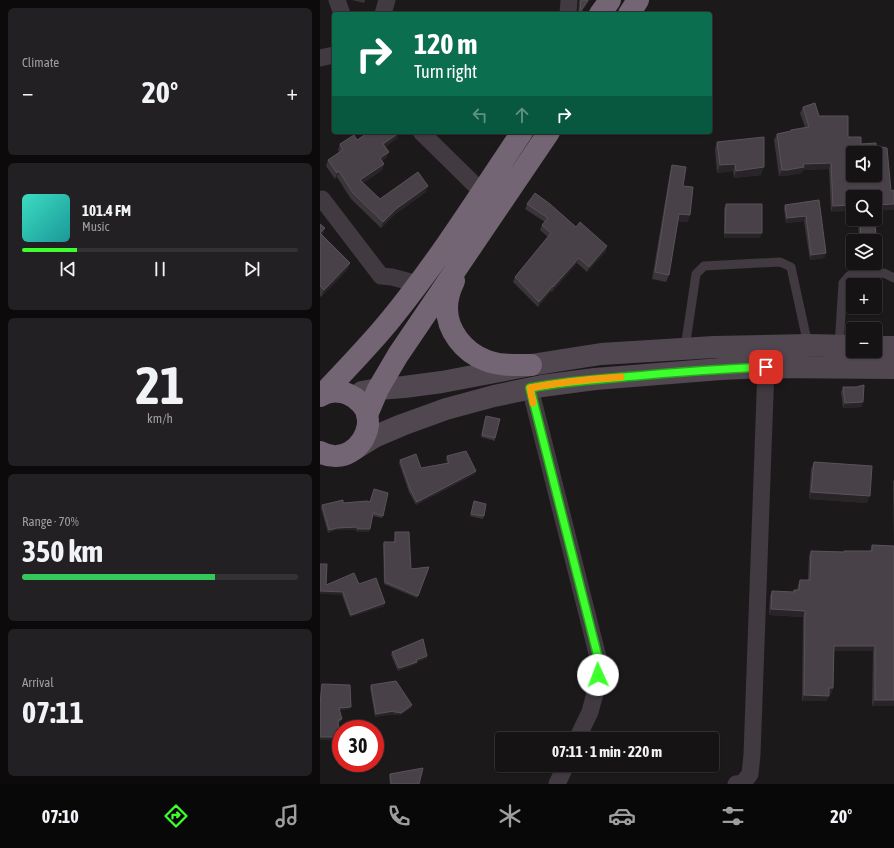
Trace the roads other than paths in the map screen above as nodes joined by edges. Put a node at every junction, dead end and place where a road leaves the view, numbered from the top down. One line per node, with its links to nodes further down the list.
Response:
1 (337, 0): 6 (street)
2 (387, 0): 7 (street)
3 (569, 0): 8 (street)
4 (610, 0): 9 (highway)
5 (638, 0): 10 (highway)
6 (341, 12)
7 (384, 12)
8 (568, 12)
9 (601, 12)
10 (630, 12)
11 (332, 55): 12 (street)
12 (320, 58)
13 (423, 134): 16 (street)
14 (521, 134): 16 (highway)
15 (548, 134): 18 (highway)
16 (482, 192): 20 (highway)
17 (322, 199): 20 (street)
18 (469, 251): 26 (highway); 30 (highway)
19 (894, 278): 22 (lane)
20 (418, 284): 32 (highway)
21 (808, 345): 22 (main road); 25 (main road); 25 (lane)
22 (846, 346)
23 (882, 347): 24 (main road)
24 (894, 347)
25 (685, 348): 26 (main road)
26 (531, 365): 30 (main road)
27 (766, 367): 28 (main road); 29 (main road); 39 (street)
28 (894, 368)
29 (530, 388): 34 (main road); 36 (street)
30 (378, 389): 31 (main road); 33 (highway)
31 (350, 394): 32 (highway); 33 (highway)
32 (322, 395)
33 (367, 414): 34 (highway)
34 (355, 449): 35 (highway)
35 (322, 455)
36 (580, 732)
37 (563, 772): 38 (street)
38 (557, 784)
39 (736, 784)

